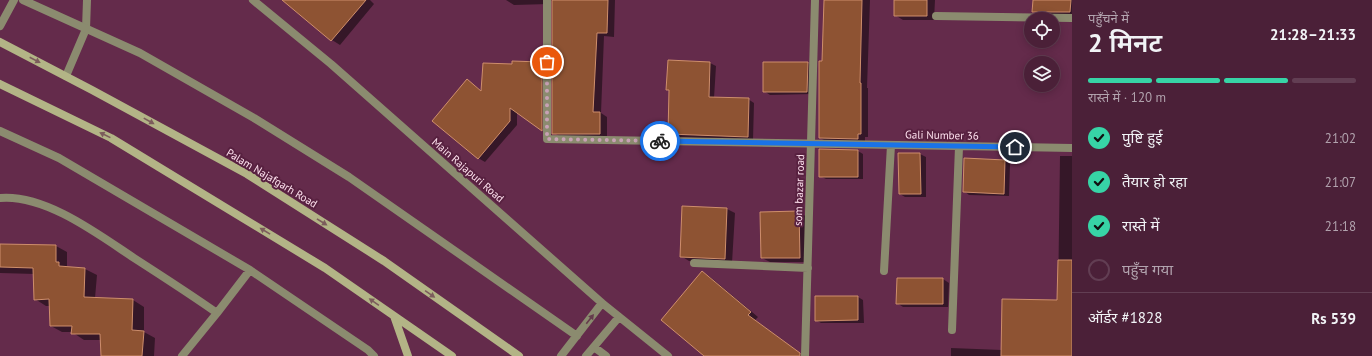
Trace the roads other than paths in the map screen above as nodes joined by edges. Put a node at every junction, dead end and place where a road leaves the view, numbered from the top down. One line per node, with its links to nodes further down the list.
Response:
1 (14, 0): 9 (street)
2 (23, 0): 10 (street)
3 (87, 0): 10 (street)
4 (253, 0): 24 (street, Main Rajapuri Road)
5 (547, 0): 15 (street, Gali Number 36)
6 (815, 0): 15 (street, som bazar road)
7 (936, 16): 8 (street)
8 (1072, 18)
9 (0, 26)
10 (86, 29): 12 (street); 29 (street)
11 (0, 42): 12 (main road, Palam Najafgarh Road, one-way to 12)
12 (66, 76): 35 (main road, Palam Najafgarh Road, one-way to 35)
13 (0, 84): 26 (main road, one-way to 13)
14 (0, 131): 22 (street)
15 (811, 144): 16 (street, Gali Number 36); 21 (street, som bazar road)
16 (891, 145): 17 (street, Gali Number 36); 23 (street)
17 (959, 147): 18 (street, Gali Number 36); 28 (street)
18 (1072, 148)
19 (0, 198): 25 (street)
20 (694, 263): 21 (street)
21 (808, 268): 40 (street, som bazar road)
22 (250, 270): 25 (street); 32 (street)
23 (884, 271)
24 (602, 304): 27 (street, Main Rajapuri Road); 29 (street, one-way to 24)
25 (218, 312): 31 (street)
26 (394, 316): 33 (main road); 34 (main road)
27 (619, 317): 30 (street); 39 (street, Main Rajapuri Road)
28 (952, 330)
29 (577, 336): 36 (street)
30 (594, 347): 37 (street); 38 (street)
31 (182, 356)
32 (374, 356)
33 (408, 356)
34 (452, 356)
35 (519, 356)
36 (561, 356)
37 (586, 356)
38 (606, 356)
39 (668, 356)
40 (805, 356)

